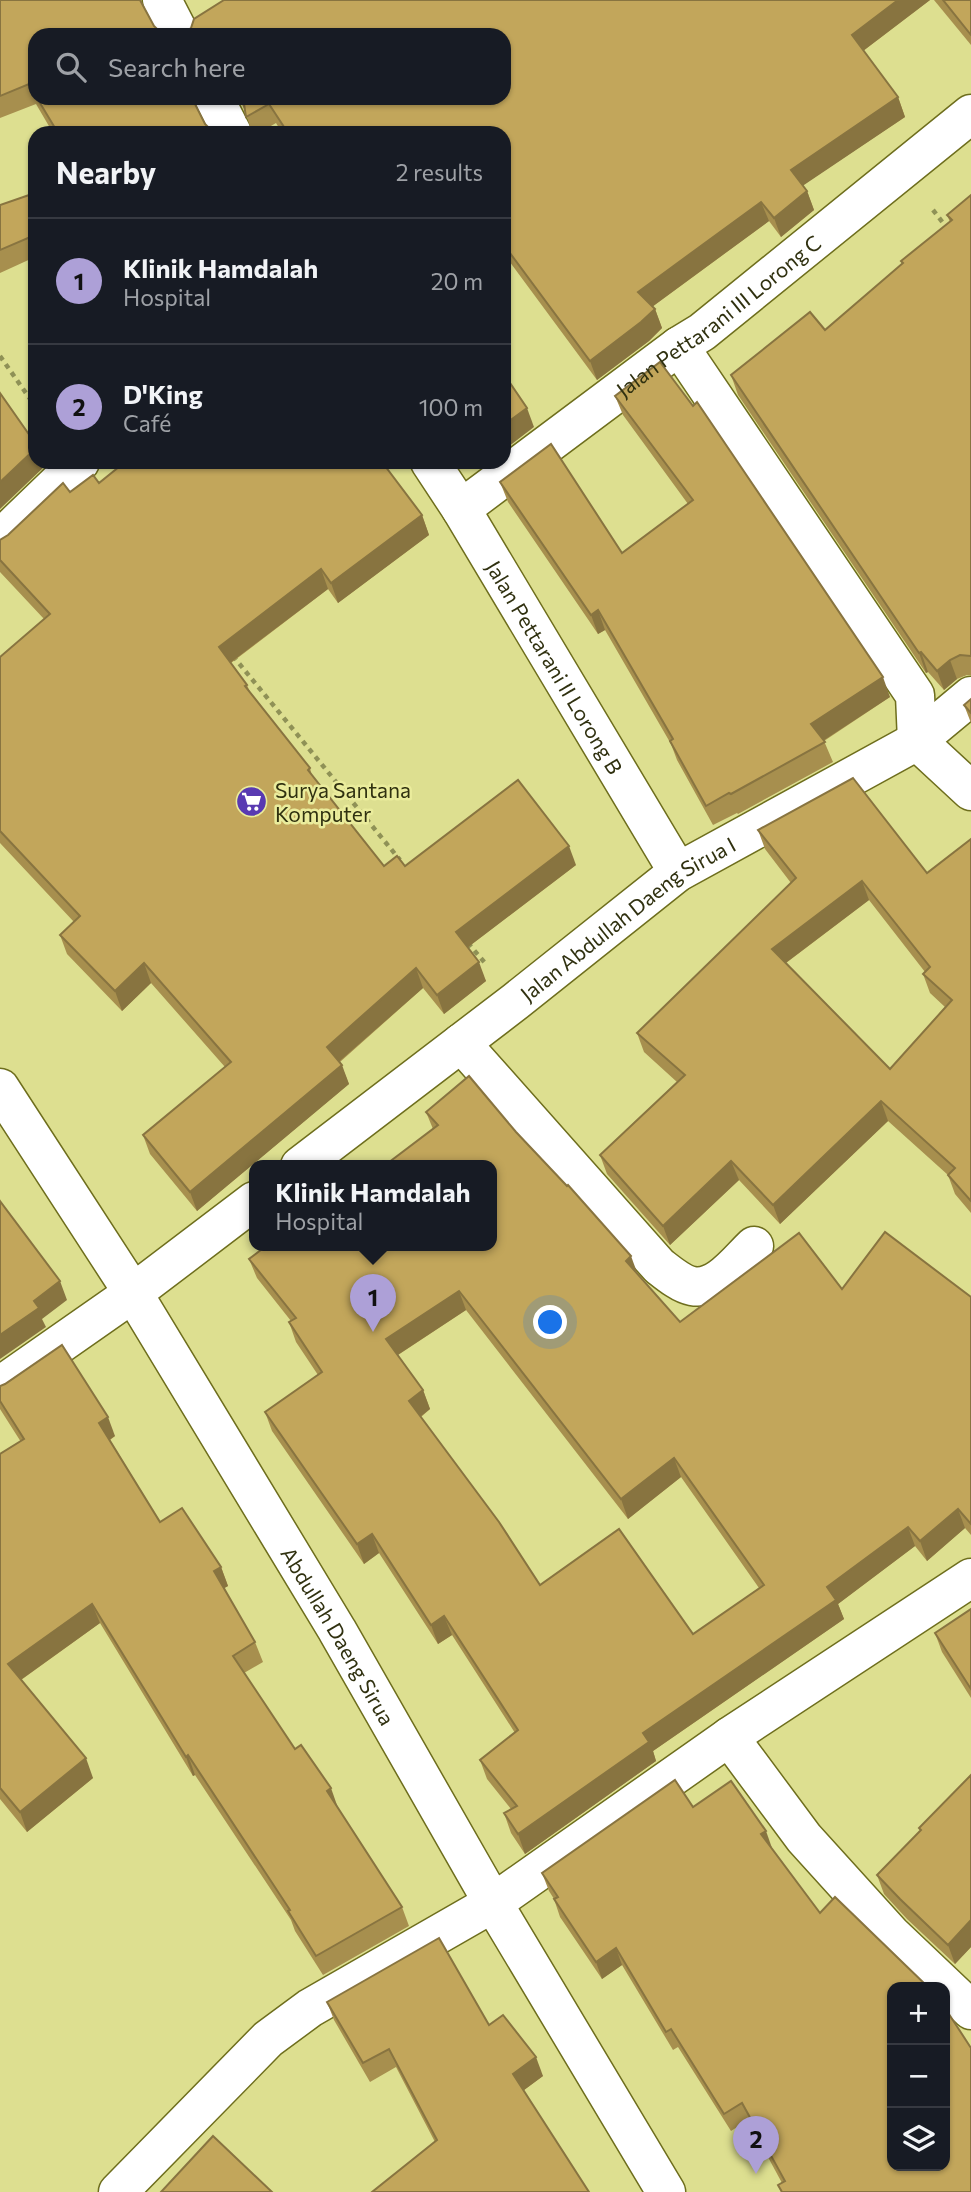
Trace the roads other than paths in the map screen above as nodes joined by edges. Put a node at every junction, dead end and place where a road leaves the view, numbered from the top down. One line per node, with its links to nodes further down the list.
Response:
1 (162, 0): 2 (street)
2 (176, 28)
3 (218, 105): 5 (street)
4 (971, 114): 6 (street, Jalan Pettarani III Lorong C)
5 (228, 126)
6 (679, 346): 9 (street, Jalan Pettarani III Lorong C); 12 (street)
7 (73, 469): 10 (street)
8 (435, 469): 9 (street, Jalan Pettarani II Lorong B)
9 (461, 509): 14 (street, Jalan Pettarani II Lorong B)
10 (0, 539)
11 (971, 696): 12 (street, Jalan Abdullah Daeng Sirua I)
12 (917, 741): 13 (street); 14 (street, Jalan Abdullah Daeng Sirua I)
13 (971, 791)
14 (678, 872): 15 (street, Jalan Abdullah Daeng Sirua I)
15 (461, 1043): 17 (street, Jalan Abdullah Daeng Sirua I); 19 (street)
16 (0, 1088): 20 (street, Abdullah Daeng Sirua)
17 (308, 1160)
18 (249, 1205): 20 (street)
19 (754, 1246)
20 (133, 1293): 21 (street); 24 (street, Abdullah Daeng Sirua)
21 (0, 1386)
22 (971, 1578): 23 (street)
23 (729, 1737): 24 (street); 25 (street)
24 (492, 1903): 26 (street); 27 (street, Abdullah Daeng Sirua)
25 (971, 2010)
26 (118, 2192)
27 (666, 2192)

